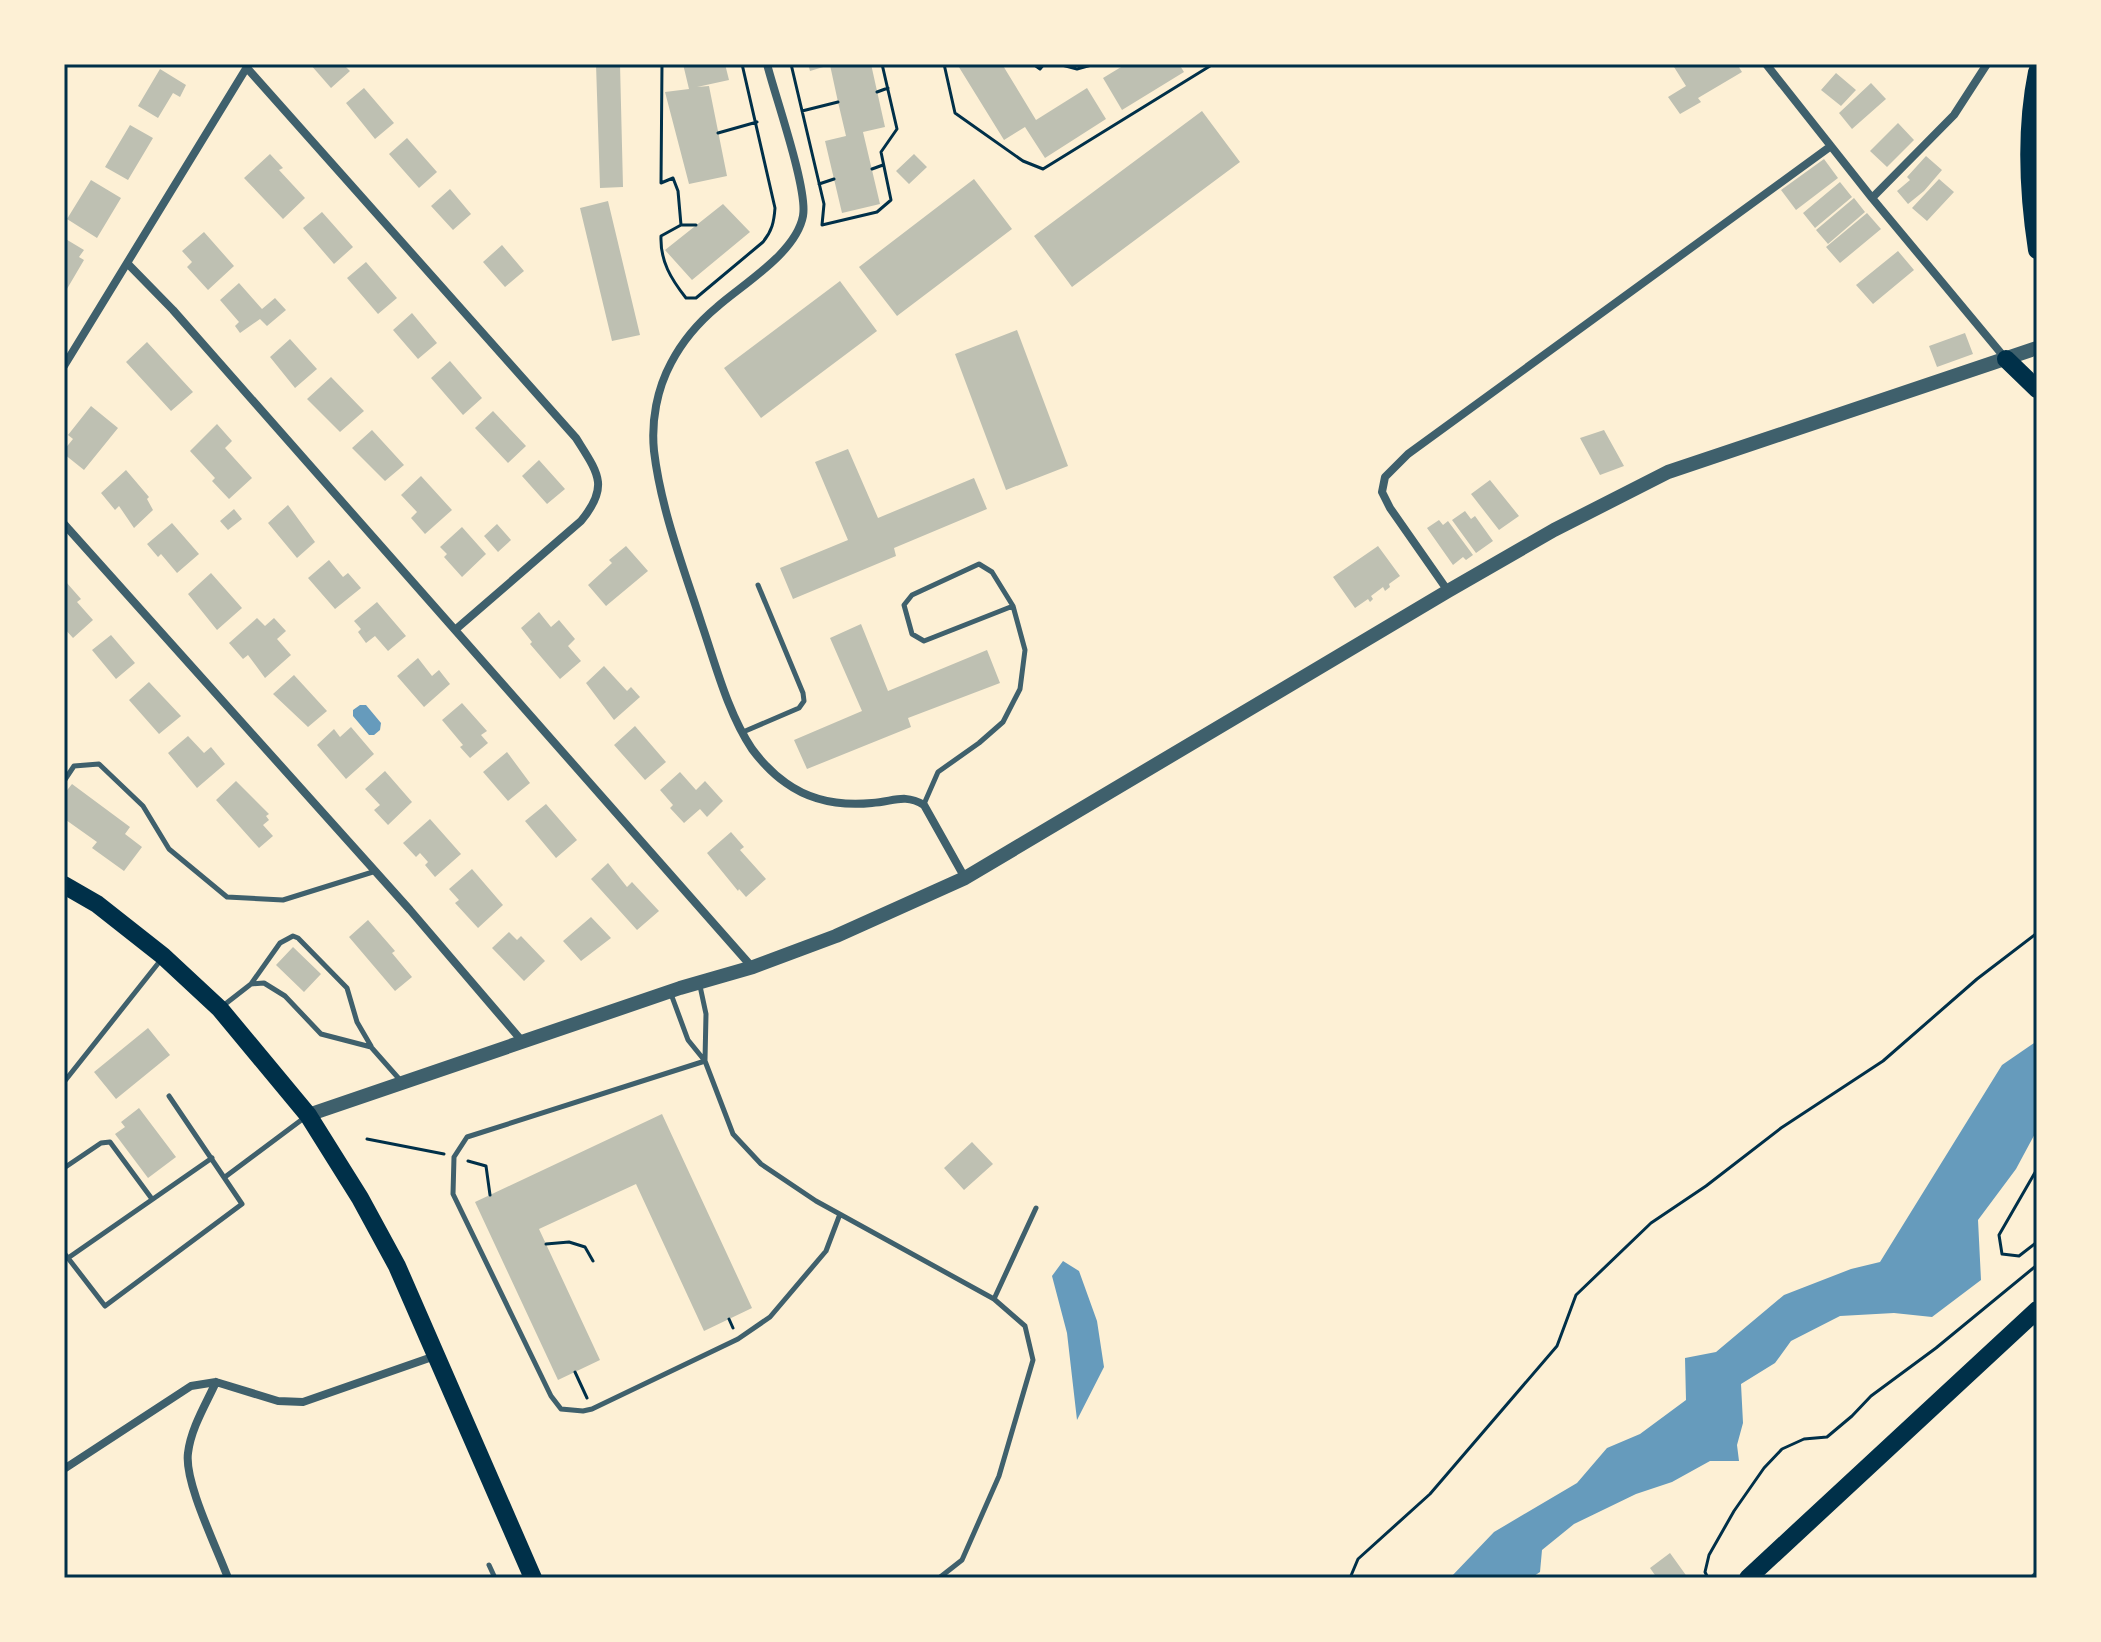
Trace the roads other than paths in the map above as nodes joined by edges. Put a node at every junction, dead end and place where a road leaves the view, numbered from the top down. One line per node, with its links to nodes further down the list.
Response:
1 (767, 64): 19 (street)
2 (1766, 64): 6 (street)
3 (1987, 64): 7 (street)
4 (248, 66): 9 (street); 18 (street)
5 (2037, 72): 8 (main road)
6 (1831, 146): 7 (street); 16 (street)
7 (1872, 198): 11 (street)
8 (2037, 250)
9 (128, 264): 12 (street); 18 (street)
10 (2037, 348): 11 (street)
11 (2006, 359): 13 (main road); 16 (street)
12 (64, 366)
13 (2037, 389)
14 (64, 524): 22 (street)
15 (758, 585): 19 (lane)
16 (1448, 591): 23 (street)
17 (1013, 606): 17 (lane); 21 (lane)
18 (455, 630): 26 (street)
19 (743, 732): 21 (street)
20 (64, 781): 22 (lane)
21 (924, 805): 23 (street)
22 (376, 871): 31 (street)
23 (965, 878): 26 (street)
24 (64, 885): 25 (main road)
25 (163, 956): 30 (main road); 34 (lane)
26 (753, 967): 27 (street)
27 (699, 982): 29 (street); 33 (lane)
28 (251, 984): 30 (lane); 32 (lane); 32 (lane)
29 (670, 991): 31 (street); 33 (lane)
30 (220, 1009): 37 (main road)
31 (522, 1041): 35 (street)
32 (371, 1047): 35 (lane)
33 (705, 1061): 43 (lane); 43 (lane)
34 (64, 1082)
35 (404, 1084): 37 (street)
36 (169, 1096): 38 (lane)
37 (308, 1115): 40 (lane); 47 (main road)
38 (212, 1158): 40 (lane); 41 (lane)
39 (64, 1168): 41 (lane)
40 (225, 1177): 44 (lane)
41 (152, 1199): 44 (lane)
42 (1036, 1208): 45 (lane)
43 (840, 1214): 45 (lane)
44 (66, 1255)
45 (994, 1299): 54 (lane)
46 (2037, 1310): 55 (main road)
47 (436, 1356): 48 (street); 53 (main road)
48 (216, 1382): 49 (street); 51 (street)
49 (64, 1469)
50 (489, 1565): 52 (lane)
51 (228, 1578)
52 (495, 1578)
53 (533, 1578)
54 (939, 1578)
55 (1748, 1578)

